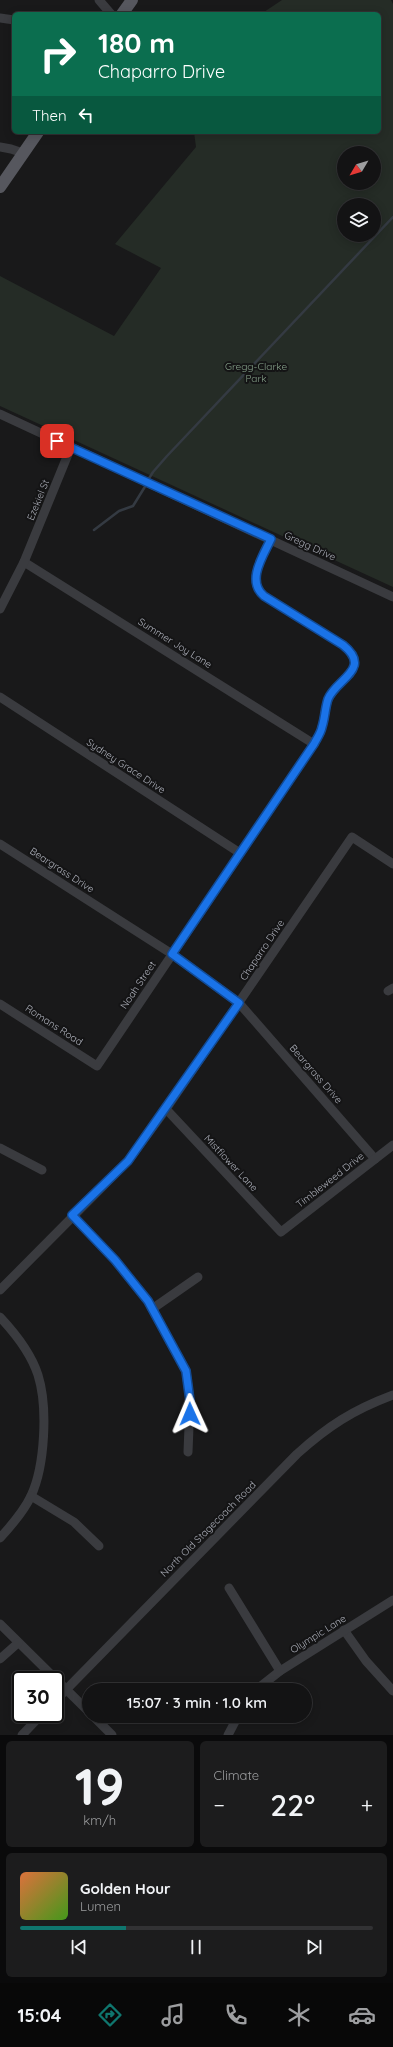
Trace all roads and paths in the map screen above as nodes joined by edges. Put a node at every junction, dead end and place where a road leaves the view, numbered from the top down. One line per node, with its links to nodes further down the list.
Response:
1 (99, 0): 3 (street)
2 (132, 0): 4 (main road)
3 (108, 12)
4 (123, 12)
5 (0, 18): 6 (street)
6 (12, 20)
7 (37, 134): 9 (main road)
8 (0, 147): 9 (street)
9 (23, 154): 10 (main road)
10 (0, 186)
11 (0, 414): 12 (street, Gregg Drive)
12 (71, 447): 13 (street, Gregg Drive); 14 (street, Ezekiel St)
13 (271, 539): 15 (street, Gregg Drive); 18 (street, Noah Street)
14 (24, 562): 16 (street, Ezekiel St); 18 (street, Summer Joy Lane)
15 (393, 597)
16 (0, 609)
17 (0, 697): 20 (street, Sydney Grace Drive)
18 (314, 744): 20 (street, Noah Street)
19 (0, 844): 22 (street, Beargrass Drive)
20 (240, 853): 22 (street, Noah Street)
21 (393, 864): 23 (street, Chaparro Drive)
22 (172, 954): 23 (street, Beargrass Drive); 25 (street, Noah Street)
23 (239, 1003): 26 (street, Chaparro Drive); 29 (street, Beargrass Drive)
24 (0, 1004): 25 (street, Romans Road)
25 (97, 1066)
26 (166, 1110): 31 (street, Chaparro Drive); 32 (street, Mistflower Lane)
27 (393, 1145): 29 (street, Timbleweed Drive)
28 (0, 1148): 30 (street)
29 (376, 1159): 32 (street, Timbleweed Drive)
30 (42, 1170)
31 (72, 1215): 34 (street, Chaparro Drive); 35 (street)
32 (281, 1232)
33 (198, 1277): 35 (street)
34 (0, 1290)
35 (152, 1309): 38 (street)
36 (0, 1317): 39 (street)
37 (393, 1395): 50 (street, North Old Stagecoach Road)
38 (188, 1452)
39 (31, 1496): 40 (street); 41 (street)
40 (0, 1538)
41 (99, 1546)
42 (229, 1588): 48 (street)
43 (393, 1600): 45 (street, Olympic Lane)
44 (0, 1624): 46 (street)
45 (344, 1630): 48 (street, Olympic Lane); 51 (street)
46 (18, 1643): 47 (street); 50 (street)
47 (0, 1659)
48 (280, 1671): 49 (street, Olympic Lane)
49 (265, 1683)
50 (66, 1690): 52 (street)
51 (393, 1691)
52 (82, 1705)
53 (33, 1723): 56 (street)
54 (100, 1723): 57 (street)
55 (234, 1723): 58 (street)
56 (22, 1735)
57 (112, 1735)
58 (228, 1735)

